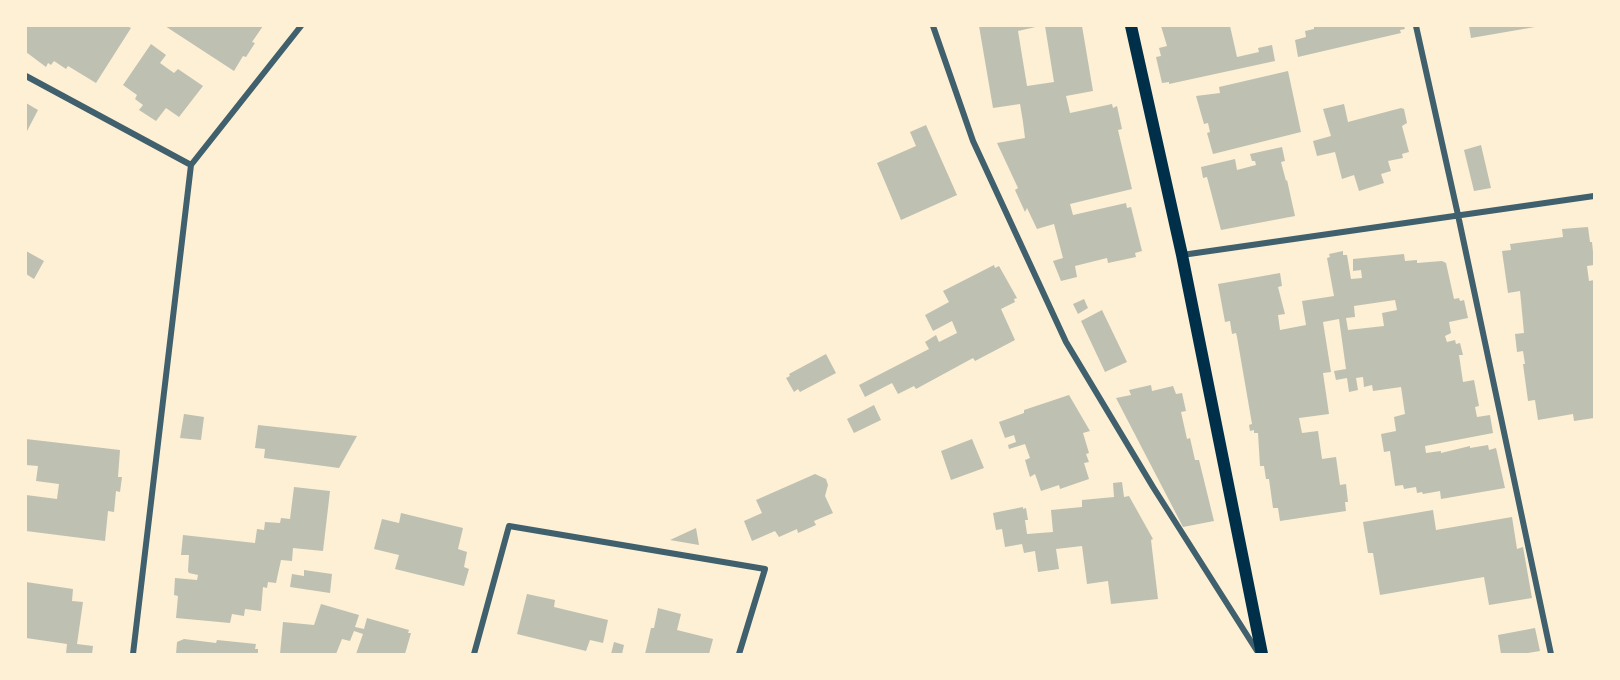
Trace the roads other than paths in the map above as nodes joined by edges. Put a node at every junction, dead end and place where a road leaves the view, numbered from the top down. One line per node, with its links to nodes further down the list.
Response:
1 (301, 26): 6 (street)
2 (933, 26): 13 (street)
3 (1131, 26): 9 (main road)
4 (1416, 26): 8 (street)
5 (26, 76): 6 (street)
6 (191, 165): 10 (street)
7 (1594, 196): 8 (street)
8 (1458, 216): 9 (street); 14 (street)
9 (1182, 255): 13 (main road)
10 (133, 654)
11 (474, 654): 12 (street)
12 (739, 654)
13 (1260, 654)
14 (1551, 654)

